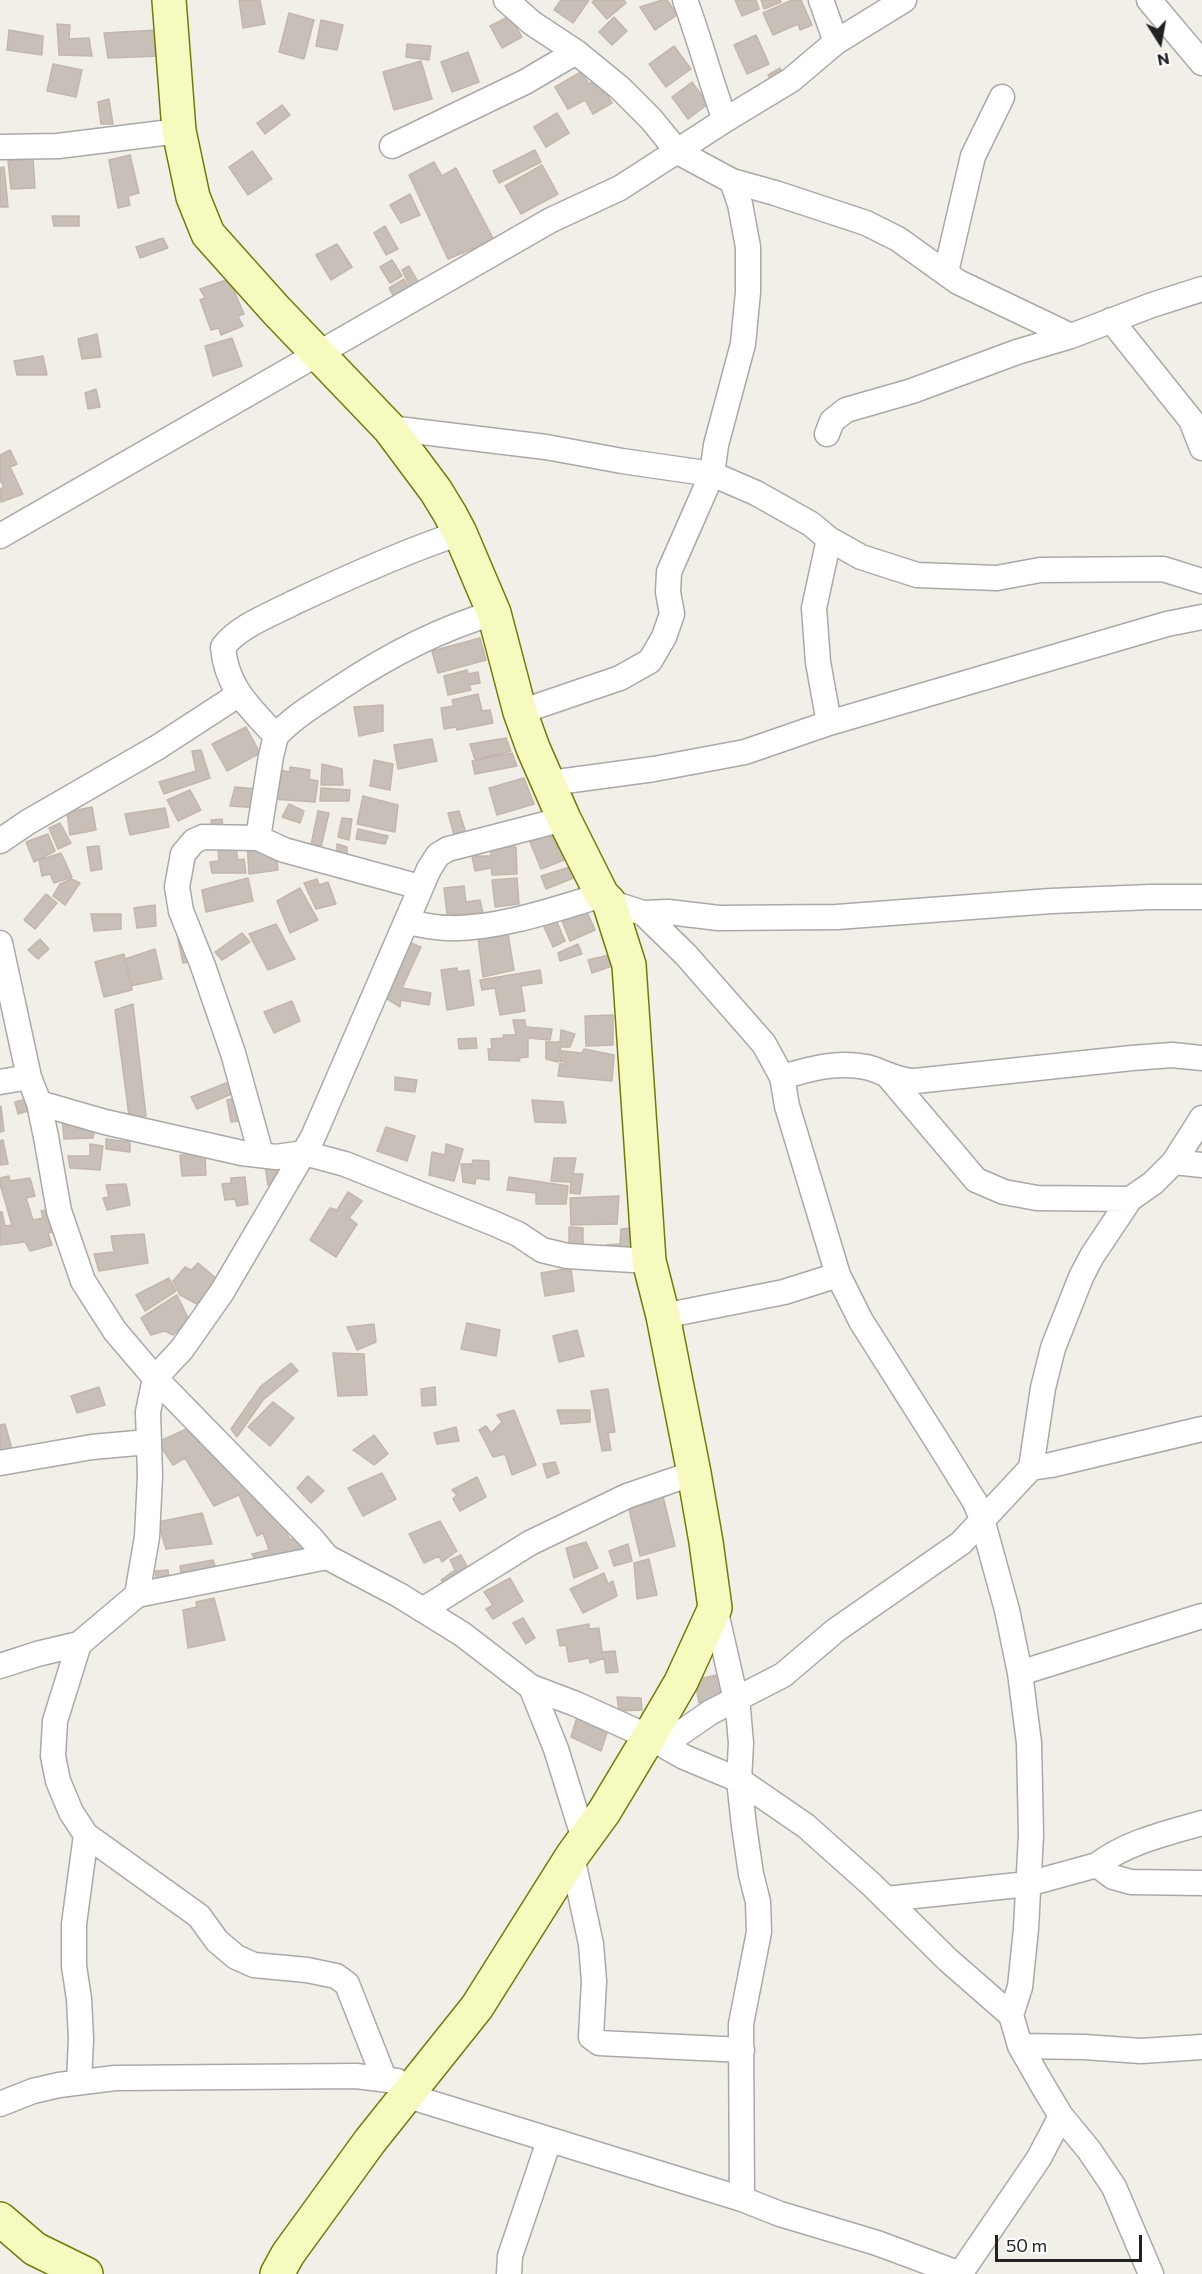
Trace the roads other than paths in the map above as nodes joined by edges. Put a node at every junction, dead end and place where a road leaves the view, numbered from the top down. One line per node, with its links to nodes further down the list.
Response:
1 (169, 0): 12 (street)
2 (506, 0): 8 (street)
3 (685, 0): 11 (street)
4 (821, 0): 7 (street)
5 (904, 0): 7 (street)
6 (1149, 0): 9 (street)
7 (836, 42): 11 (street)
8 (576, 52): 13 (street); 15 (street)
9 (1202, 63)
10 (1002, 97): 17 (street)
11 (725, 120): 15 (street)
12 (179, 131): 14 (street); 21 (street)
13 (392, 146)
14 (0, 147)
15 (678, 152): 16 (street); 21 (street)
16 (732, 181): 17 (street); 25 (street)
17 (946, 272): 20 (street)
18 (1202, 289): 19 (street)
19 (1111, 320): 20 (street); 24 (street)
20 (1071, 336): 23 (street)
21 (316, 353): 22 (street); 27 (street)
22 (389, 428): 25 (street); 26 (street)
23 (827, 434)
24 (1202, 448)
25 (712, 474): 28 (street); 33 (street)
26 (460, 533): 30 (street); 32 (street)
27 (0, 536)
28 (829, 539): 29 (street); 34 (street)
29 (1202, 581)
30 (494, 613): 33 (street); 35 (street)
31 (1202, 617): 34 (street)
32 (238, 695): 35 (street); 39 (street)
33 (520, 712): 36 (street)
34 (829, 723): 36 (street)
35 (276, 736): 38 (street)
36 (550, 783): 37 (street)
37 (564, 819): 40 (street); 42 (street)
38 (258, 838): 40 (street); 54 (street)
39 (0, 841)
40 (420, 887): 44 (street)
41 (1202, 897): 43 (street)
42 (605, 898): 43 (street); 44 (street); 58 (street)
43 (643, 913): 49 (street)
44 (406, 922): 53 (street)
45 (0, 943): 48 (street)
46 (1202, 1058): 47 (street)
47 (888, 1076): 49 (street); 57 (street)
48 (29, 1077): 50 (street); 51 (street)
49 (782, 1077): 59 (street)
50 (0, 1082)
51 (39, 1103): 54 (street); 61 (street)
52 (1202, 1118): 55 (street)
53 (304, 1153): 54 (street); 58 (street); 61 (street)
54 (261, 1154)
55 (1174, 1162): 56 (street); 57 (street)
56 (1202, 1165)
57 (1130, 1199): 65 (street)
58 (649, 1261): 60 (street)
59 (838, 1275): 60 (street); 67 (street)
60 (663, 1316): 66 (street)
61 (155, 1378): 63 (street); 68 (street)
62 (1202, 1429): 65 (street)
63 (148, 1442): 64 (street); 69 (street)
64 (0, 1463)
65 (1031, 1468): 67 (street)
66 (694, 1473): 70 (street); 71 (street)
67 (982, 1519): 75 (street); 77 (street)
68 (327, 1557): 69 (street); 71 (street)
69 (137, 1595): 73 (street)
70 (715, 1608): 77 (street); 78 (street)
71 (424, 1609): 76 (street)
72 (1202, 1616): 75 (street)
73 (78, 1644): 74 (street); 81 (street)
74 (0, 1666)
75 (1020, 1673): 85 (street)
76 (531, 1688): 78 (street); 82 (street)
77 (735, 1699): 78 (street); 79 (street)
78 (656, 1741): 79 (street); 82 (street)
79 (739, 1780): 86 (street); 90 (street)
80 (1202, 1823): 83 (street)
81 (86, 1834): 91 (street); 92 (street)
82 (578, 1847): 90 (street); 92 (street)
83 (1097, 1865): 84 (street); 85 (street)
84 (1202, 1882)
85 (1028, 1884): 86 (street); 87 (street)
86 (886, 1899): 87 (street)
87 (1011, 2015): 88 (street)
88 (1020, 2046): 89 (street); 94 (street)
89 (1202, 2047)
90 (742, 2050): 96 (street)
91 (79, 2082): 92 (street); 93 (street)
92 (401, 2086): 95 (street); 99 (street)
93 (0, 2104)
94 (1061, 2116): 101 (street); 102 (street)
95 (549, 2141): 96 (street); 100 (street)
96 (742, 2199): 101 (street)
97 (0, 2218): 98 (street)
98 (67, 2270)
99 (277, 2274)
100 (509, 2274)
101 (960, 2274)
102 (1151, 2274)

